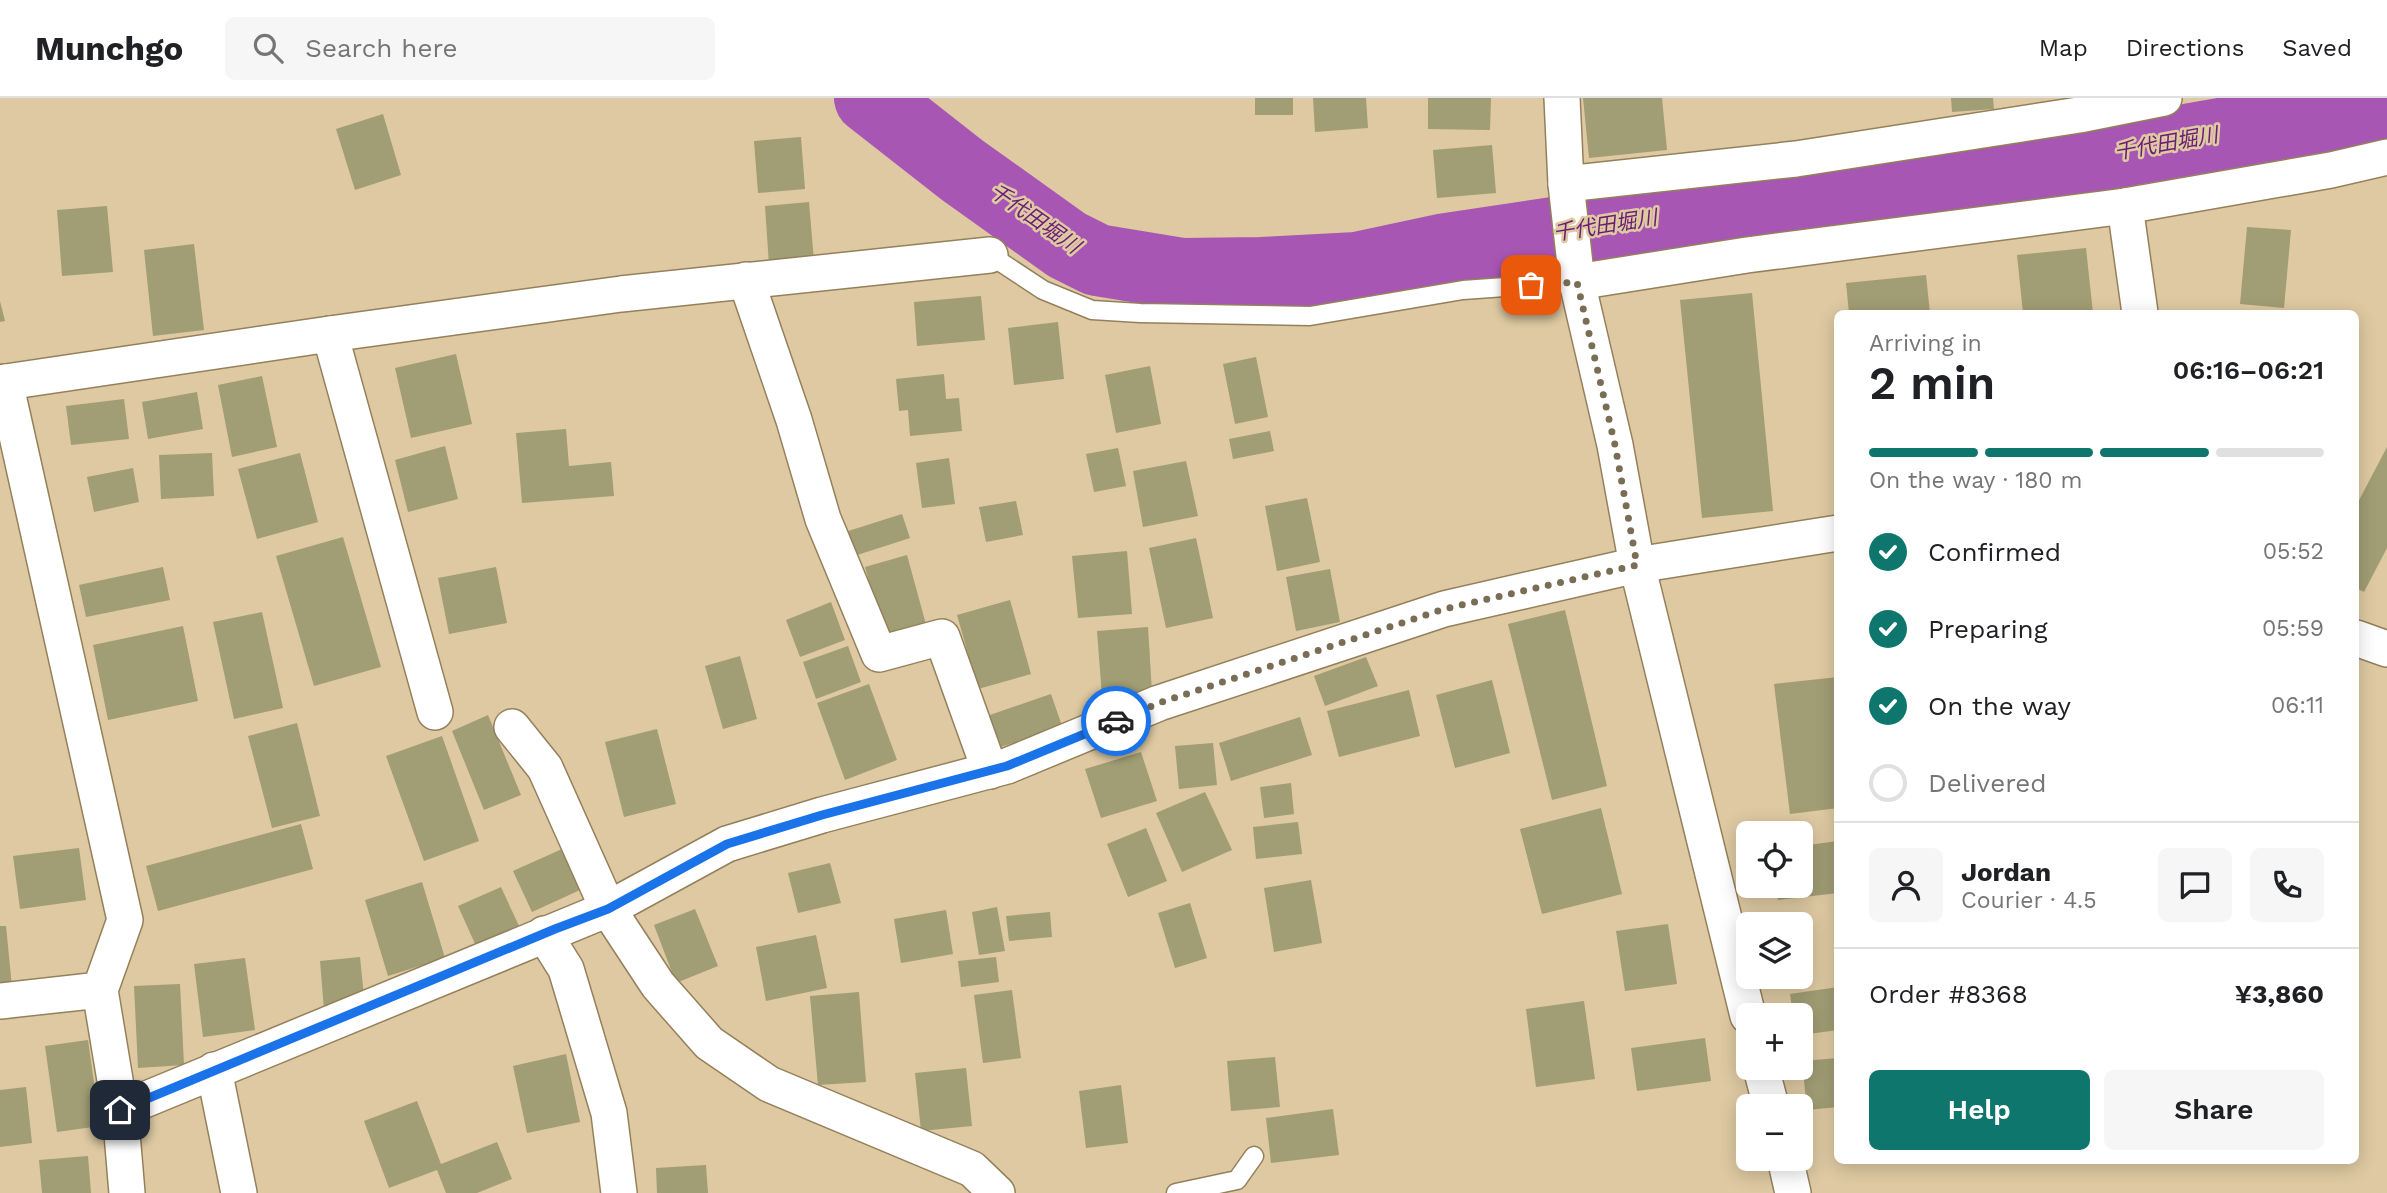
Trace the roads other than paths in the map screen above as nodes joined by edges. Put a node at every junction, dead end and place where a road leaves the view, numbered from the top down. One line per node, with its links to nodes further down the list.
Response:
1 (1562, 98): 4 (street)
2 (2164, 98): 4 (street)
3 (2387, 157): 5 (street)
4 (1566, 184): 8 (street)
5 (2125, 206): 8 (street); 9 (street)
6 (990, 255): 7 (street); 8 (lane)
7 (746, 280): 10 (street); 18 (street)
8 (1577, 282): 13 (street)
9 (2140, 310)
10 (330, 334): 11 (street); 16 (street)
11 (3, 383): 21 (street)
12 (1834, 534): 13 (street)
13 (1637, 565): 18 (street); 23 (street)
14 (2359, 639): 15 (street)
15 (2387, 649)
16 (435, 712)
17 (512, 727): 19 (street)
18 (990, 771): 19 (street)
19 (608, 909): 20 (street); 31 (street)
20 (544, 934): 24 (street); 30 (street)
21 (100, 990): 22 (street); 25 (street)
22 (0, 1001)
23 (1745, 1003)
24 (214, 1070): 25 (street); 29 (street)
25 (120, 1110): 28 (street)
26 (1254, 1156): 32 (lane)
27 (1787, 1171): 33 (street)
28 (127, 1193)
29 (239, 1193)
30 (620, 1193)
31 (997, 1193)
32 (1176, 1193)
33 (1793, 1193)

